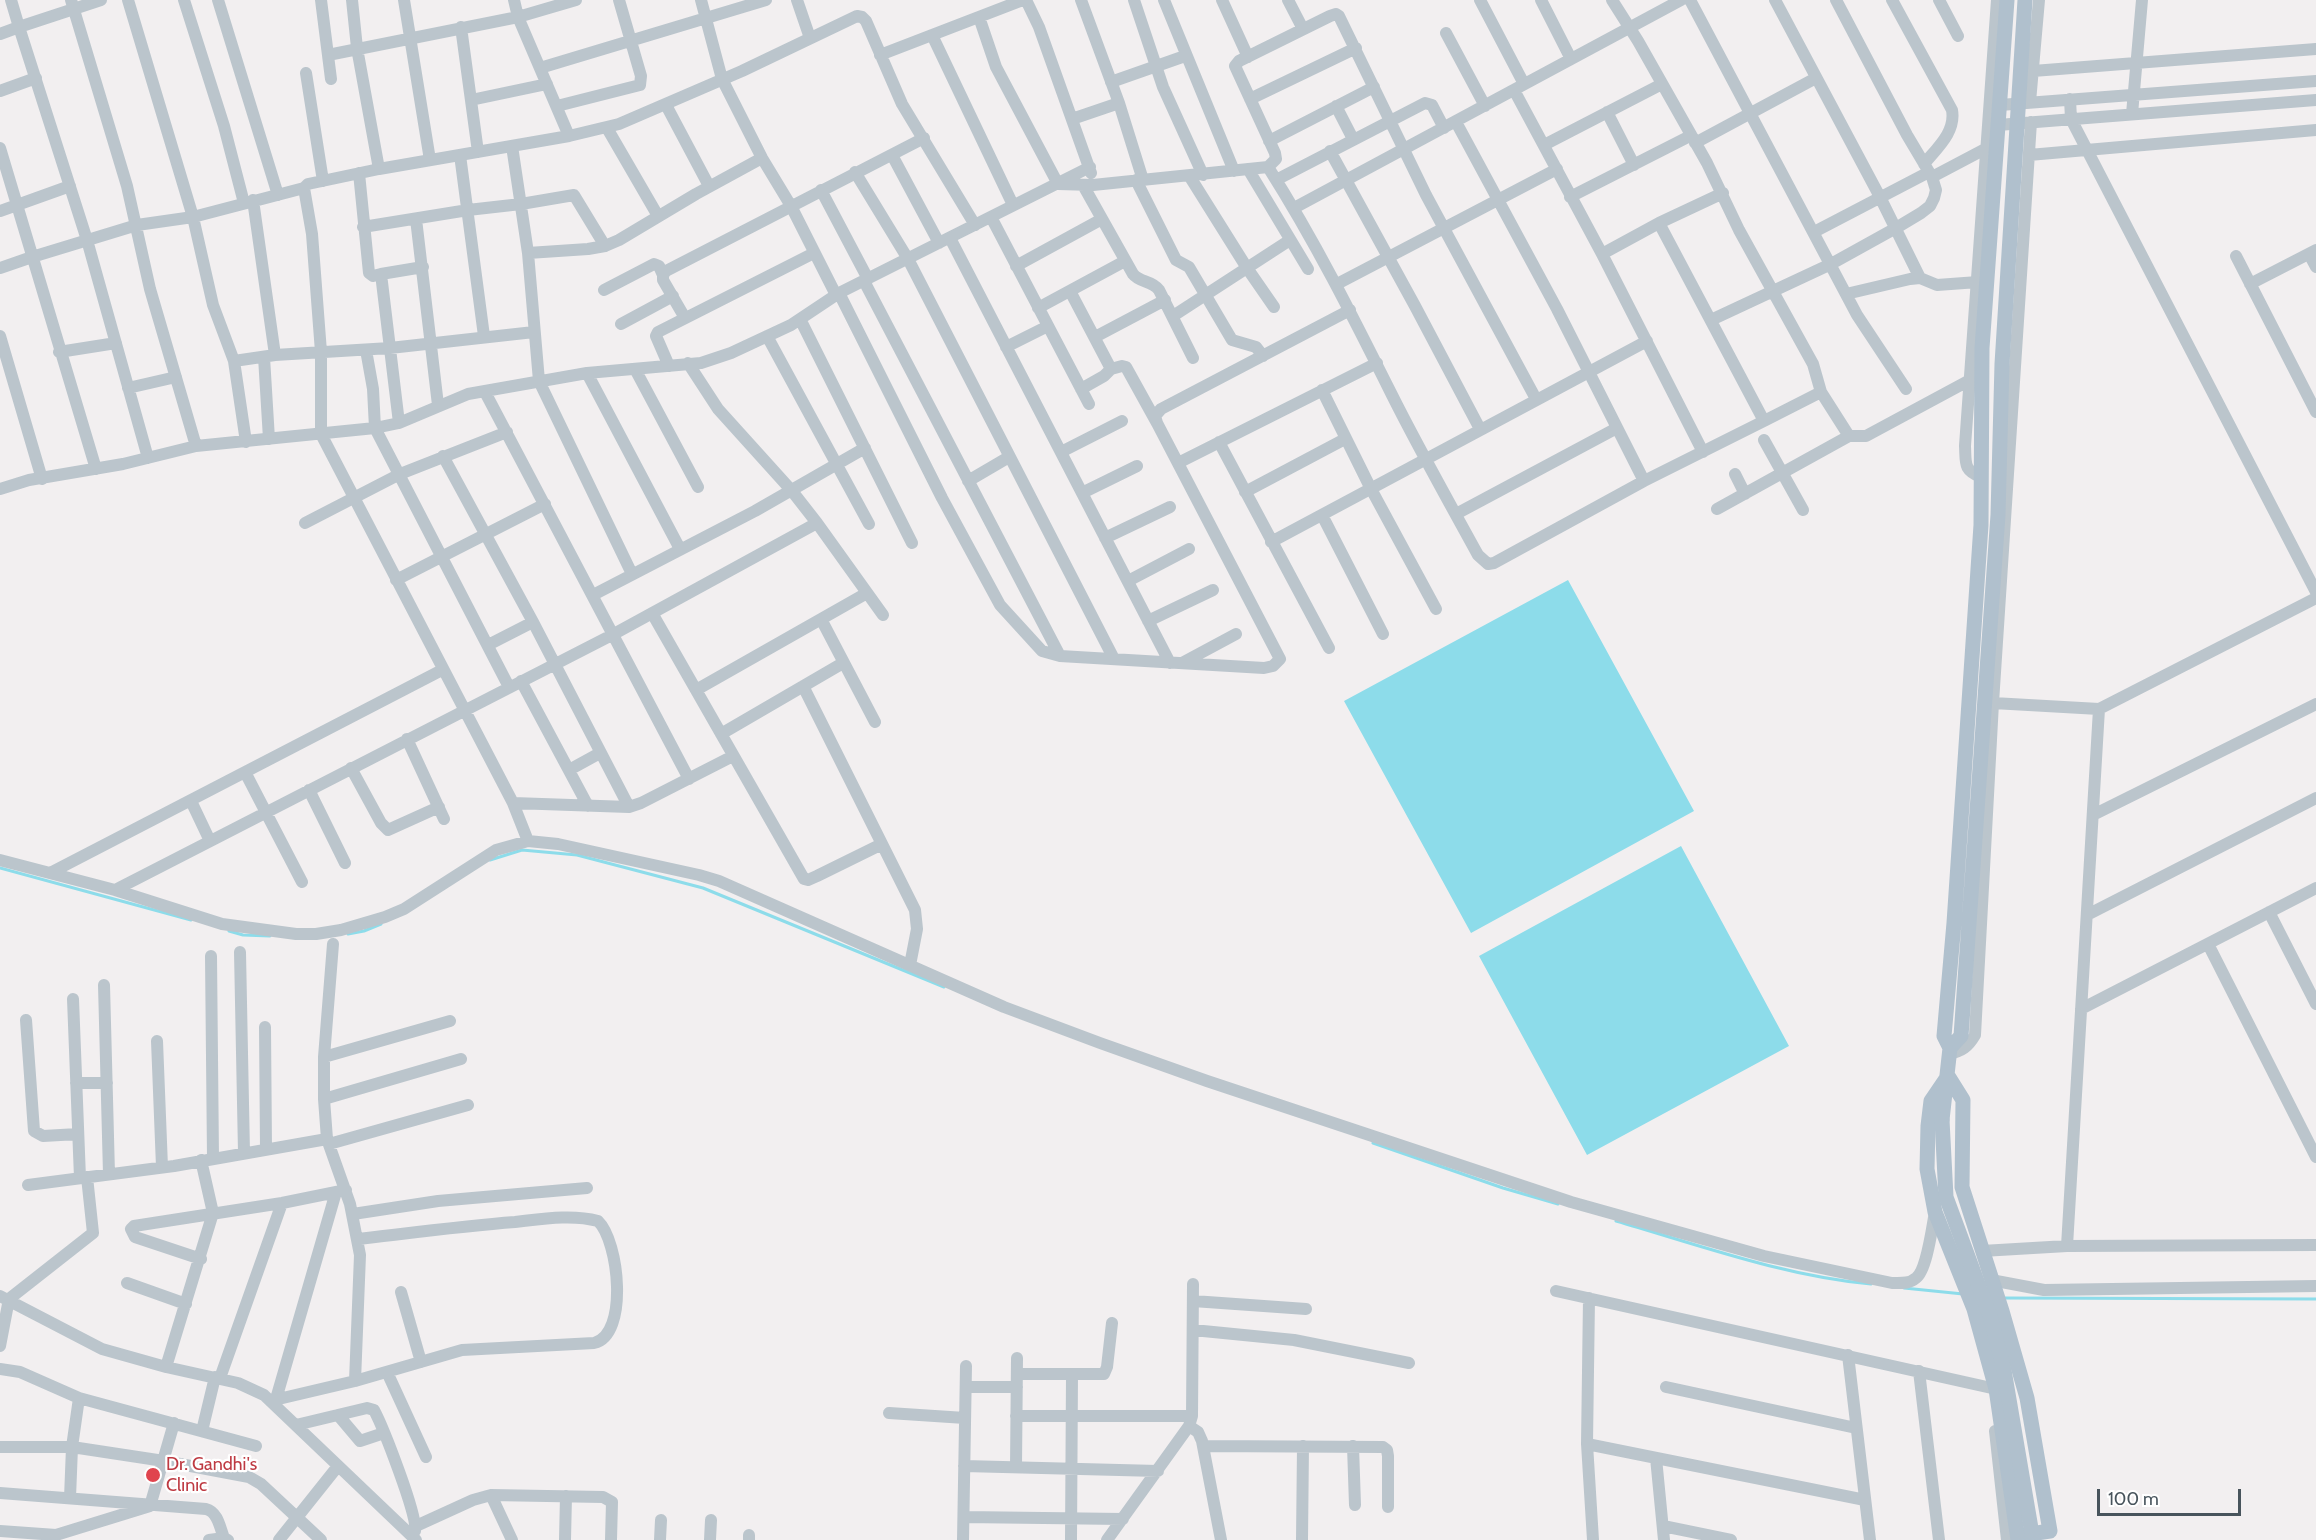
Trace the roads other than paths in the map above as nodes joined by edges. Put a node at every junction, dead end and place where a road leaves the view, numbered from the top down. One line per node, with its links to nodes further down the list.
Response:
1 (11, 0): 39 (street)
2 (101, 0): 35 (street)
3 (128, 0): 150 (street)
4 (184, 0): 141 (street)
5 (218, 0): 137 (street)
6 (321, 0): 53 (street)
7 (352, 0): 50 (street)
8 (404, 0): 47 (street)
9 (514, 0): 36 (street)
10 (576, 0): 36 (street)
11 (619, 0): 49 (street)
12 (701, 0): 37 (street)
13 (766, 0): 37 (street)
14 (798, 0): 48 (street)
15 (1024, 0): 38 (street); 89 (street)
16 (1081, 0): 68 (street)
17 (1134, 0): 59 (street)
18 (1164, 0): 55 (street)
19 (1222, 0): 56 (street)
20 (1288, 0): 42 (street)
21 (1480, 0): 72 (street)
22 (1540, 0): 57 (street)
23 (1612, 0): 41 (street)
24 (1681, 0): 41 (street)
25 (1690, 0): 87 (street)
26 (1775, 0): 64 (street)
27 (1836, 0): 122 (street)
28 (1892, 0): 122 (street)
29 (1939, 0): 46 (street)
30 (1997, 0): 104 (street)
31 (2007, 0): 82 (main road)
32 (2025, 0): 80 (main road)
33 (2039, 0): 61 (street)
34 (2142, 0): 58 (street)
35 (73, 4): 39 (street); 155 (street)
36 (519, 17): 40 (street); 60 (street)
37 (706, 17): 49 (street); 66 (street)
38 (979, 17): 45 (street); 130 (street)
39 (20, 27): 44 (street); 63 (street)
40 (461, 27): 47 (street); 77 (street)
41 (1630, 27): 57 (street); 70 (street)
42 (1303, 29): 51 (street); 56 (street)
43 (1446, 33): 85 (street)
44 (0, 34)
45 (932, 35): 54 (street); 144 (street)
46 (1958, 36)
47 (410, 38): 50 (street); 114 (street)
48 (810, 38): 54 (street); 66 (street)
49 (631, 41): 60 (street); 83 (street)
50 (357, 48): 53 (street); 118 (street)
51 (1356, 48): 71 (street); 75 (street)
52 (2316, 49): 58 (street)
53 (328, 55): 65 (street)
54 (880, 56): 98 (street)
55 (1185, 56): 59 (street); 121 (street)
56 (1248, 57): 75 (street)
57 (1571, 59): 72 (street)
58 (2135, 63): 61 (street); 74 (street)
59 (1156, 66): 68 (street); 125 (street)
60 (540, 68): 69 (street)
61 (2033, 71): 80 (street)
62 (306, 72): 129 (street)
63 (36, 78): 73 (street); 132 (street)
64 (1816, 78): 87 (street); 139 (street)
65 (331, 79)
66 (722, 79): 81 (street); 113 (street)
67 (2316, 81): 74 (street)
68 (1111, 82): 79 (street)
69 (547, 84): 77 (street); 83 (street)
70 (1662, 84): 86 (street); 100 (street)
71 (1374, 87): 84 (street); 91 (street)
72 (1519, 87): 85 (street); 102 (street)
73 (0, 91)
74 (2133, 95): 76 (street); 88 (street)
75 (1250, 99): 101 (street)
76 (2070, 99): 80 (street); 90 (street)
77 (471, 100): 109 (street)
78 (2316, 100): 88 (street)
79 (1119, 103): 89 (street); 126 (street)
80 (2024, 103): 82 (street); 92 (main road)
81 (666, 105): 95 (street); 133 (street)
82 (2000, 105): 94 (main road)
83 (557, 106): 97 (street)
84 (1336, 106): 99 (street); 101 (street)
85 (1485, 106): 93 (street)
86 (1607, 112): 102 (street); 115 (street)
87 (1751, 113): 100 (street); 160 (street)
88 (2132, 114): 90 (street)
89 (1072, 119): 116 (street)
90 (2071, 119): 92 (street); 108 (street)
91 (1391, 120): 93 (street); 99 (street); 106 (street)
92 (2024, 122): 94 (street); 112 (street); 259 (main road)
93 (1450, 125): 106 (street); 140 (street)
94 (1998, 125): 258 (main road)
95 (607, 128): 97 (street); 149 (street)
96 (2316, 130): 108 (street)
97 (570, 136): 103 (street)
98 (924, 138): 111 (street); 156 (street)
99 (1353, 139): 107 (street)
100 (1692, 139): 115 (street); 136 (street)
101 (1269, 141): 117 (street)
102 (1544, 145): 119 (street)
103 (512, 146): 109 (street); 142 (street)
104 (1987, 148): 122 (street); 185 (street)
105 (0, 150): 143 (street)
106 (1404, 150): 128 (street); 158 (street)
107 (1330, 151): 127 (street); 128 (street)
108 (2088, 151): 112 (street); 306 (street)
109 (478, 152): 110 (street)
110 (459, 155): 114 (street); 147 (street)
111 (892, 155): 123 (street); 163 (street)
112 (2029, 155): 331 (street)
113 (762, 158): 133 (street); 145 (street)
114 (430, 160): 118 (street)
115 (1634, 165): 138 (street)
116 (1090, 167): 130 (street); 131 (street)
117 (1268, 167): 120 (street); 127 (street)
118 (379, 169): 124 (street)
119 (1557, 169): 138 (street); 140 (street)
120 (1248, 170): 121 (street); 162 (street)
121 (1234, 171): 125 (street)
122 (1928, 171): 139 (street); 159 (street)
123 (855, 172): 135 (street); 172 (street)
124 (359, 173): 129 (street); 157 (street)
125 (1197, 176): 126 (street); 179 (street)
126 (1139, 180): 131 (street); 193 (street)
127 (1276, 180): 146 (street)
128 (1347, 180): 146 (street); 169 (street)
129 (323, 181): 134 (street)
130 (1058, 184): 131 (street); 144 (street)
131 (1088, 185): 153 (street)
132 (70, 186): 143 (street); 161 (street)
133 (709, 186): 149 (street)
134 (304, 188): 137 (street); 217 (street)
135 (821, 190): 145 (street); 184 (street)
136 (1723, 193): 154 (street); 188 (street)
137 (278, 195): 141 (street)
138 (1570, 197): 168 (street)
139 (1880, 197): 159 (street); 160 (street)
140 (1498, 199): 158 (street); 227 (street)
141 (248, 202): 150 (street); 218 (street)
142 (521, 204): 147 (street); 164 (street); 166 (street)
143 (16, 205): 148 (street); 171 (street)
144 (1013, 205): 151 (street)
145 (791, 206): 167 (street); 182 (street)
146 (1294, 208): 186 (street)
147 (468, 210): 152 (street); 207 (street)
148 (0, 211)
149 (658, 216): 164 (street)
150 (194, 217): 155 (street); 221 (street)
151 (990, 217): 156 (street); 175 (street)
152 (416, 219): 157 (street); 176 (street)
153 (1102, 219): 173 (street); 175 (street)
154 (1659, 223): 168 (street); 202 (street)
155 (137, 225): 161 (street); 229 (street)
156 (975, 225): 163 (street)
157 (363, 227): 181 (street)
158 (1443, 227): 169 (street); 238 (street)
159 (1896, 228): 174 (street); 183 (street)
160 (1814, 232): 174 (street)
161 (87, 240): 171 (street); 211 (street)
162 (1290, 240): 179 (street); 180 (street)
163 (945, 241): 172 (street); 213 (street)
164 (605, 246): 166 (street)
165 (2313, 252): 177 (street); 187 (street)
166 (528, 253): 205 (street)
167 (814, 253): 191 (street); 200 (street)
168 (1602, 254): 210 (street)
169 (1389, 256): 186 (street); 248 (street)
170 (2236, 256): 187 (street)
171 (32, 257): 178 (street); 216 (street)
172 (908, 259): 184 (street); 264 (street)
173 (1125, 261): 190 (street); 195 (street)
174 (1831, 264): 188 (street); 192 (street)
175 (1016, 266): 197 (street)
176 (423, 267): 181 (street); 212 (street)
177 (2316, 267)
178 (0, 268)
179 (1247, 268): 193 (street); 196 (street)
180 (1308, 269)
181 (381, 274): 214 (street)
182 (663, 275): 189 (street); 194 (street)
183 (1920, 278): 185 (street); 192 (street)
184 (866, 280): 191 (street); 276 (street)
185 (1978, 282): 230 (street)
186 (1337, 284): 198 (street)
187 (2250, 284): 241 (street)
188 (1774, 289): 202 (street); 237 (street)
189 (604, 290)
190 (1070, 291): 197 (street); 209 (street)
191 (837, 294): 201 (street); 321 (street)
192 (1846, 294): 234 (street)
193 (1205, 295): 199 (street); 219 (street)
194 (673, 296): 200 (street); 203 (street)
195 (1164, 300): 199 (street); 209 (street)
196 (1274, 307)
197 (1038, 308): 204 (street)
198 (1350, 310): 219 (street); 223 (street)
199 (1173, 316): 220 (street)
200 (685, 318): 224 (street)
201 (800, 319): 208 (street); 260 (street)
202 (1711, 320): 243 (street)
203 (621, 324)
204 (1048, 326): 213 (street); 233 (street)
205 (534, 332): 207 (street); 231 (street)
206 (0, 336): 275 (street)
207 (484, 336): 212 (street)
208 (767, 336): 222 (street); 268 (street)
209 (1095, 337): 226 (street)
210 (1647, 341): 227 (street); 262 (street)
211 (116, 342): 216 (street); 232 (street)
212 (432, 343): 214 (street); 240 (street)
213 (1006, 347): 261 (street)
214 (390, 348): 215 (street); 244 (street)
215 (366, 350): 217 (street); 246 (street)
216 (59, 352): 270 (street)
217 (321, 352): 218 (street); 250 (street)
218 (269, 356): 221 (street); 253 (street)
219 (1263, 356): 245 (street)
220 (1193, 358)
221 (234, 362): 255 (street)
222 (688, 363): 224 (street); 281 (street)
223 (1377, 363): 235 (street); 266 (street)
224 (669, 366): 225 (street)
225 (635, 369): 228 (street); 278 (street)
226 (1111, 369): 233 (street); 245 (street)
227 (1590, 372): 238 (street); 247 (street)
228 (587, 373): 231 (street); 299 (street)
229 (176, 377): 232 (street); 257 (street)
230 (1970, 380): 251 (street); 274 (street)
231 (539, 381): 236 (street); 302 (street)
232 (128, 388): 265 (street)
233 (1081, 388): 239 (street)
234 (1906, 389)
235 (1322, 390): 252 (street); 256 (street)
236 (485, 392): 240 (street); 249 (street)
237 (1821, 392): 243 (street); 251 (street)
238 (1536, 399): 248 (street)
239 (1089, 404)
240 (438, 405): 244 (street)
241 (2316, 412)
242 (1122, 421): 261 (street)
243 (1764, 421): 262 (street)
244 (399, 423): 246 (street)
245 (1157, 423): 267 (street)
246 (375, 428): 250 (street); 272 (street)
247 (1617, 428): 277 (street); 290 (street)
248 (1480, 429): 266 (street)
249 (507, 432): 263 (street); 286 (street)
250 (321, 434): 253 (street); 285 (street)
251 (1849, 436): 271 (street)
252 (1345, 438): 279 (street); 282 (street)
253 (269, 439): 255 (street)
254 (1764, 440): 271 (street)
255 (246, 442): 257 (street)
256 (1220, 442): 267 (street); 282 (street)
257 (196, 446): 265 (street)
258 (1980, 447): 259 (main road); 274 (main road)
259 (1999, 447): 378 (main road)
260 (866, 448): 268 (street); 298 (street)
261 (1061, 452): 283 (street)
262 (1703, 452): 277 (street)
263 (443, 456): 272 (street); 295 (street)
264 (1009, 457): 276 (street); 322 (street)
265 (148, 458): 270 (street)
266 (1425, 458): 279 (street); 290 (street)
267 (1178, 463): 324 (street)
268 (837, 464): 281 (street); 294 (street)
269 (1137, 466): 283 (street)
270 (96, 469): 275 (street)
271 (1782, 473): 284 (street); 289 (street)
272 (400, 474): 285 (street); 301 (street)
273 (1735, 474): 284 (street)
274 (1981, 477): 378 (main road)
275 (42, 479): 280 (street)
276 (968, 481): 321 (street)
277 (1644, 481): 290 (street)
278 (698, 487)
279 (1370, 488): 291 (street); 310 (street)
280 (0, 489)
281 (792, 491): 293 (street); 299 (street)
282 (1245, 492): 297 (street)
283 (1082, 493): 296 (street)
284 (1745, 494): 288 (street)
285 (353, 498): 292 (street); 303 (street)
286 (545, 504): 295 (street); 308 (street)
287 (1170, 507): 296 (street)
288 (1717, 509)
289 (1803, 510)
290 (1456, 514)
291 (1322, 515): 297 (street); 317 (street)
292 (305, 523)
293 (817, 523): 307 (street); 311 (street)
294 (869, 524)
295 (486, 533): 301 (street); 315 (street)
296 (1105, 538): 304 (street)
297 (1271, 542): 320 (street)
298 (912, 543)
299 (680, 549): 302 (street)
300 (1189, 549): 304 (street)
301 (443, 555): 303 (street); 319 (street)
302 (632, 574): 308 (street)
303 (396, 580): 326 (street)
304 (1128, 581): 314 (street)
305 (1213, 590): 314 (street)
306 (2316, 592)
307 (867, 593): 312 (street); 313 (street)
308 (593, 595): 318 (street)
309 (2316, 598): 333 (street)
310 (1436, 609)
311 (652, 613): 318 (street); 330 (street)
312 (883, 615)
313 (821, 619): 323 (street); 330 (street)
314 (1148, 621): 324 (street)
315 (533, 622): 319 (street); 325 (street)
316 (1236, 634): 324 (street)
317 (1383, 634)
318 (612, 635): 325 (street); 343 (street)
319 (488, 645): 329 (street)
320 (1329, 648)
321 (1060, 656): 322 (street)
322 (1114, 659): 324 (street)
323 (843, 663): 328 (street); 335 (street)
324 (1175, 663)
325 (554, 664): 327 (street); 338 (street)
326 (442, 670): 334 (street); 342 (street)
327 (521, 681): 329 (street); 341 (street)
328 (803, 686): 336 (street); 356 (street)
329 (509, 687): 334 (street)
330 (696, 690): 336 (street)
331 (1993, 703): 333 (street); 378 (street)
332 (2316, 704): 352 (street)
333 (2099, 709): 352 (street)
334 (463, 710): 337 (street); 347 (street)
335 (875, 722)
336 (721, 734): 339 (street)
337 (407, 739): 340 (street); 349 (street)
338 (600, 753): 341 (street); 350 (street)
339 (733, 756): 343 (street); 356 (street)
340 (351, 768): 344 (street); 349 (street)
341 (569, 770): 348 (street)
342 (245, 772): 346 (street); 351 (street)
343 (689, 779): 350 (street)
344 (309, 790): 351 (street); 358 (street)
345 (2316, 798): 364 (street)
346 (190, 801): 354 (street); 359 (street)
347 (513, 803): 348 (street); 355 (street)
348 (588, 806): 350 (street)
349 (439, 807): 353 (street)
350 (629, 807)
351 (265, 812): 354 (street); 360 (street)
352 (2093, 815): 364 (street)
353 (444, 819)
354 (210, 841): 362 (street)
355 (528, 841): 362 (street); 369 (street)
356 (882, 844): 369 (street)
357 (0, 860): 359 (street)
358 (345, 863)
359 (50, 873): 362 (street)
360 (302, 882)
361 (2316, 888): 363 (street)
362 (115, 890)
363 (2270, 912): 366 (street); 372 (street)
364 (2087, 915): 373 (street)
365 (333, 944): 379 (street)
366 (2208, 944): 373 (street); 390 (street)
367 (240, 951): 389 (street)
368 (211, 956): 391 (street)
369 (910, 965): 399 (street)
370 (104, 985): 383 (street)
371 (73, 999): 382 (street)
372 (2316, 1004)
373 (2081, 1009): 404 (street)
374 (26, 1020): 386 (street)
375 (450, 1021): 379 (street)
376 (265, 1027): 388 (street)
377 (157, 1041): 392 (street)
378 (1950, 1051): 381 (main road)
379 (324, 1057): 384 (street)
380 (461, 1059): 384 (street)
381 (1948, 1076): 399 (main road); 405 (main road); 504 (main road, bridge)
382 (76, 1083): 383 (street); 386 (street)
383 (107, 1083): 393 (street)
384 (324, 1099): 387 (street)
385 (468, 1105): 387 (street)
386 (78, 1134): 394 (street)
387 (328, 1142): 388 (street); 397 (street)
388 (266, 1149): 389 (street)
389 (244, 1153): 391 (street)
390 (2316, 1157)
391 (207, 1159): 392 (street); 400 (street)
392 (162, 1167): 393 (street)
393 (110, 1174): 394 (street)
394 (83, 1178): 395 (street); 413 (street)
395 (28, 1185)
396 (587, 1188): 401 (street)
397 (341, 1191): 398 (street); 401 (street); 439 (street)
398 (282, 1203): 400 (street); 432 (street)
399 (1935, 1212): 437 (main road)
400 (213, 1213): 406 (street); 406 (street)
401 (353, 1214): 402 (street)
402 (358, 1239): 423 (street); 433 (street)
403 (2316, 1245): 404 (street)
404 (2067, 1246): 405 (street)
405 (1982, 1251): 408 (main road)
406 (201, 1259): 416 (street)
407 (127, 1283): 416 (street)
408 (1992, 1283): 410 (street); 485 (main road)
409 (1193, 1284): 415 (street)
410 (2316, 1286)
411 (1556, 1291): 414 (street)
412 (401, 1292): 423 (street)
413 (4, 1297): 420 (street); 426 (street)
414 (1589, 1298): 421 (street); 451 (street)
415 (1193, 1300): 417 (street); 419 (street)
416 (186, 1304): 426 (street)
417 (1306, 1309)
418 (1112, 1323): 431 (street)
419 (1193, 1330): 424 (street); 445 (street)
420 (0, 1346)
421 (1848, 1355): 428 (street); 448 (street)
422 (1017, 1358): 430 (street)
423 (421, 1362): 429 (street)
424 (1408, 1363)
425 (966, 1366): 434 (street)
426 (166, 1367): 432 (street)
427 (0, 1369): 438 (street)
428 (1919, 1371): 437 (street); 503 (street)
429 (387, 1372): 433 (street); 458 (street)
430 (1017, 1374): 431 (street); 435 (street)
431 (1072, 1375): 443 (street)
432 (217, 1377): 439 (street); 449 (street)
433 (355, 1381): 439 (street)
434 (966, 1387): 435 (street); 444 (street)
435 (1017, 1387): 442 (street)
436 (1666, 1387): 448 (street)
437 (1993, 1387): 485 (main road)
438 (79, 1398): 446 (street); 457 (street)
439 (273, 1400): 447 (street)
440 (889, 1413): 444 (street)
441 (338, 1415): 447 (street); 450 (street); 450 (street)
442 (1017, 1416): 443 (street); 463 (street)
443 (1073, 1416): 445 (street); 464 (street)
444 (965, 1418): 462 (street)
445 (1191, 1421): 454 (street); 465 (street)
446 (174, 1424): 449 (street); 460 (street)
447 (296, 1425): 461 (street)
448 (1856, 1428): 470 (street)
449 (202, 1431): 453 (street)
450 (384, 1433): 482 (street)
451 (1587, 1444): 459 (street); 499 (street)
452 (0, 1446): 457 (street)
453 (256, 1446)
454 (1203, 1446): 455 (street); 497 (street)
455 (1303, 1446): 456 (street); 498 (street)
456 (1353, 1446): 471 (street); 473 (street)
457 (72, 1447): 460 (street); 469 (street)
458 (426, 1457)
459 (1656, 1458): 470 (street); 480 (street)
460 (164, 1461): 472 (street); 475 (street)
461 (338, 1466): 475 (street); 482 (street)
462 (964, 1466): 463 (street); 474 (street)
463 (1016, 1467): 464 (street)
464 (1072, 1469): 465 (street); 476 (street)
465 (1158, 1471): 477 (street)
466 (0, 1493): 469 (street)
467 (490, 1495): 468 (street); 482 (street); 489 (street)
468 (566, 1496): 490 (street); 491 (street)
469 (70, 1498): 472 (street)
470 (1865, 1500): 502 (street)
471 (1355, 1505)
472 (150, 1506): 483 (street); 484 (street)
473 (1388, 1507)
474 (964, 1517): 476 (street); 494 (street)
475 (297, 1518): 487 (street); 488 (street)
476 (1072, 1518): 477 (street); 495 (street)
477 (1123, 1519): 496 (street)
478 (711, 1520): 493 (street)
479 (661, 1521): 492 (street)
480 (1663, 1526): 500 (street); 501 (street)
481 (1, 1534): 483 (street)
482 (414, 1536)
483 (57, 1537)
484 (226, 1539): 486 (street)
485 (2014, 1539)
486 (209, 1540)
487 (279, 1540)
488 (321, 1540)
489 (512, 1540)
490 (565, 1540)
491 (611, 1540)
492 (660, 1540)
493 (710, 1540)
494 (963, 1540)
495 (1071, 1540)
496 (1107, 1540)
497 (1221, 1540)
498 (1302, 1540)
499 (1593, 1540)
500 (1664, 1540)
501 (1731, 1540)
502 (1870, 1540)
503 (1939, 1540)
504 (2033, 1540)

